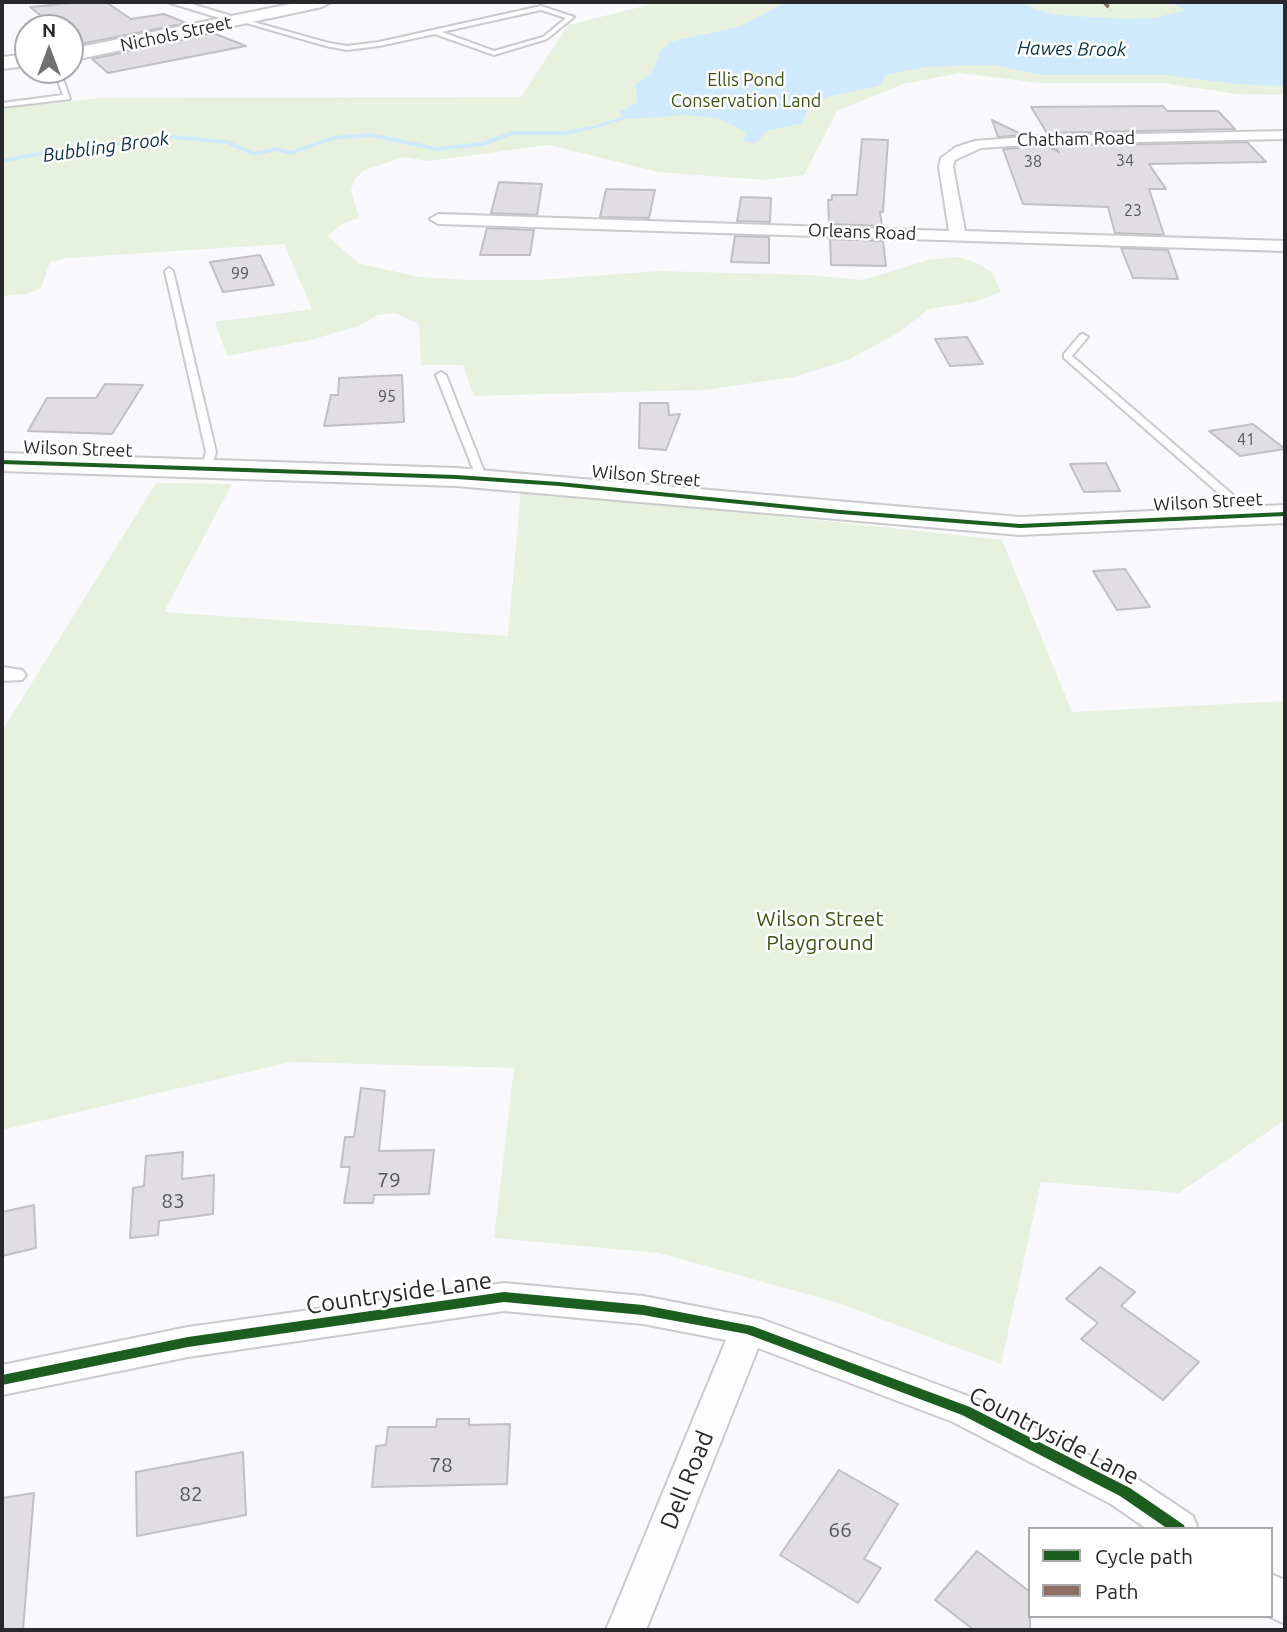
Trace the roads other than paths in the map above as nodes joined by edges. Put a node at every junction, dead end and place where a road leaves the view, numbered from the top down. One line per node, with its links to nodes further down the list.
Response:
1 (173, 2): 3 (street)
2 (322, 2): 3 (street, Nichols Street)
3 (239, 20): 4 (lane); 5 (street, Nichols Street)
4 (434, 32): 4 (lane)
5 (84, 52)
6 (63, 84): 7 (lane)
7 (2, 105)
8 (1285, 135): 10 (street, Chatham Road)
9 (438, 219): 10 (street, Orleans Road)
10 (958, 235): 11 (street, Orleans Road)
11 (1285, 246)
12 (169, 271): 16 (lane)
13 (1083, 337): 19 (lane)
14 (441, 375): 17 (lane)
15 (2, 461): 16 (street, Wilson Street)
16 (206, 469): 17 (street, Wilson Street)
17 (482, 479): 19 (street, Wilson Street)
18 (1285, 514): 19 (street, Wilson Street)
19 (1251, 516)
20 (748, 1329): 21 (street, Countryside Lane); 22 (street, Countryside Lane); 23 (street, Dell Road)
21 (2, 1380)
22 (1176, 1527)
23 (626, 1630)

